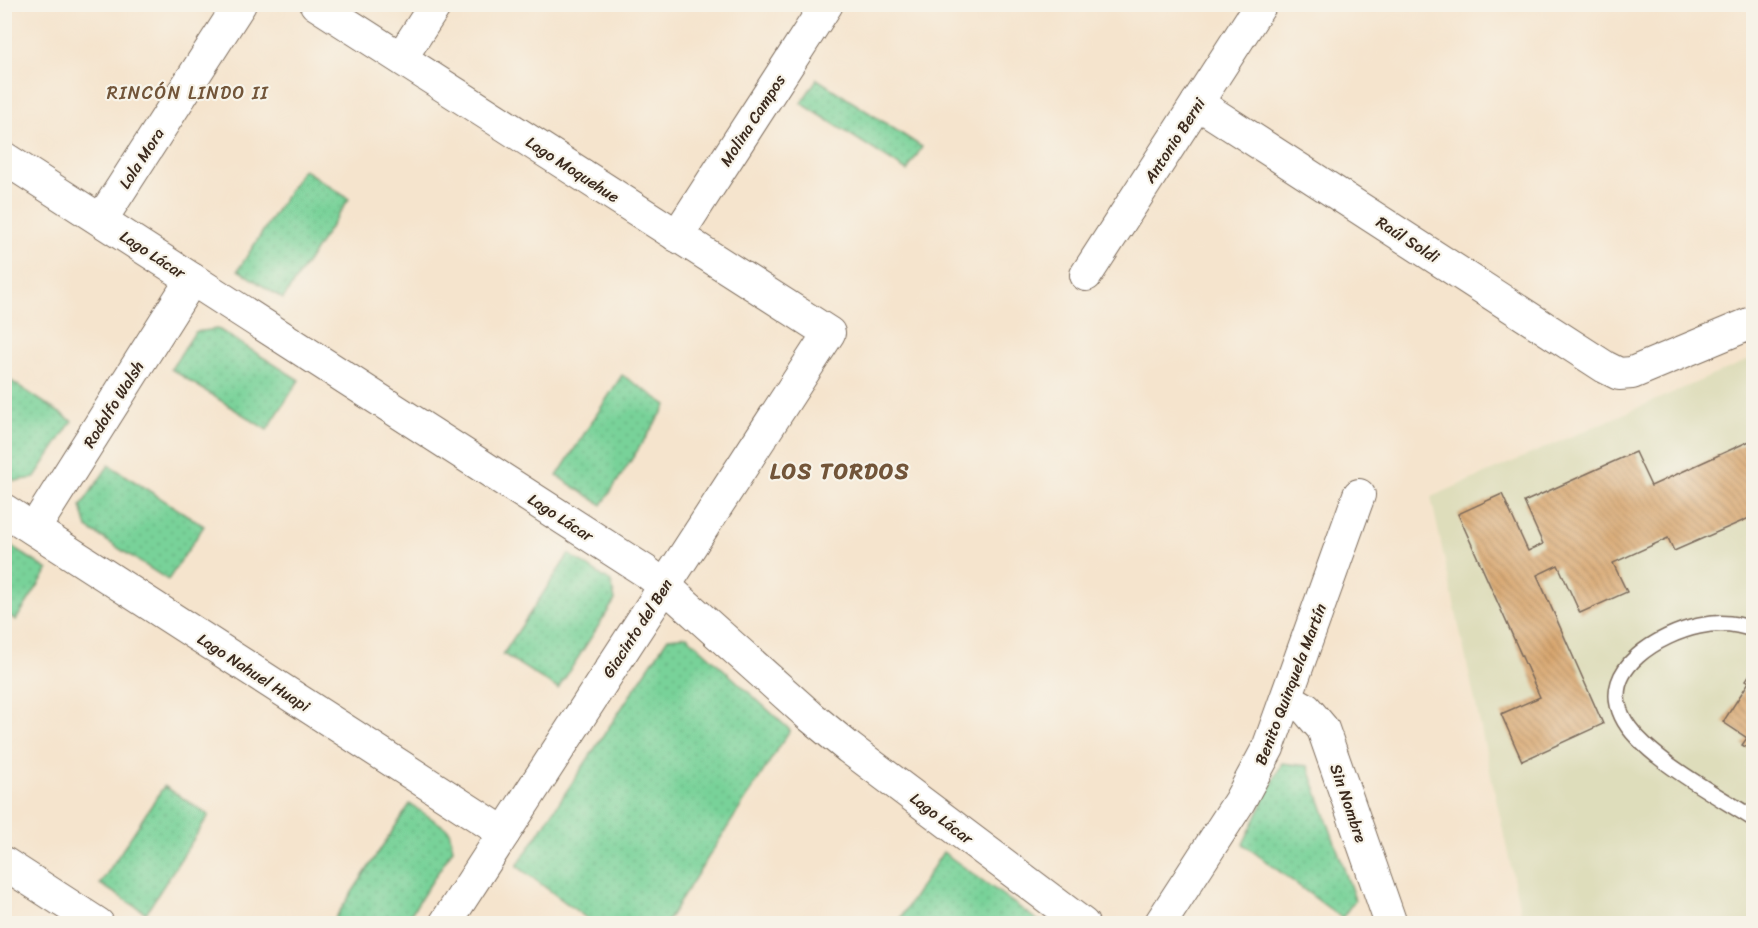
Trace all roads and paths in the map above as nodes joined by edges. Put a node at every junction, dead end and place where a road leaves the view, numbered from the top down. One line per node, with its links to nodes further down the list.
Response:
1 (240, 4): 9 (street, Lola Mora)
2 (316, 4): 6 (street, Lago Moquehue)
3 (436, 4): 6 (street)
4 (827, 4): 10 (street, Molina Campos)
5 (1261, 4): 7 (street, Antonio Berni)
6 (400, 58): 10 (street, Lago Moquehue)
7 (1197, 103): 11 (street, Antonio Berni); 13 (street, Raúl Soldi)
8 (4, 158): 9 (street, Lago Lácar)
9 (101, 220): 12 (street, Lago Lácar)
10 (677, 236): 14 (street, Lago Moquehue)
11 (1086, 275)
12 (192, 279): 17 (street, Rodolfo Walsh); 18 (street, Lago Lácar)
13 (1754, 322)
14 (829, 333): 18 (street, Giacinto del Ben)
15 (1359, 495): 20 (street, Benito Quinquela Martín)
16 (4, 510): 17 (street, Lago Nahuel Huapi)
17 (34, 529): 22 (street, Lago Nahuel Huapi)
18 (665, 586): 22 (street, Giacinto del Ben); 26 (street, Lago Lácar)
19 (1754, 630): 21 (lane)
20 (1287, 698): 27 (street, Benito Quinquela Martín); 28 (street, Sin Nombre)
21 (1754, 819)
22 (504, 833): 25 (street, Giacinto del Ben)
23 (4, 863): 24 (street)
24 (98, 924)
25 (445, 924)
26 (1083, 924)
27 (1160, 924)
28 (1391, 924)

